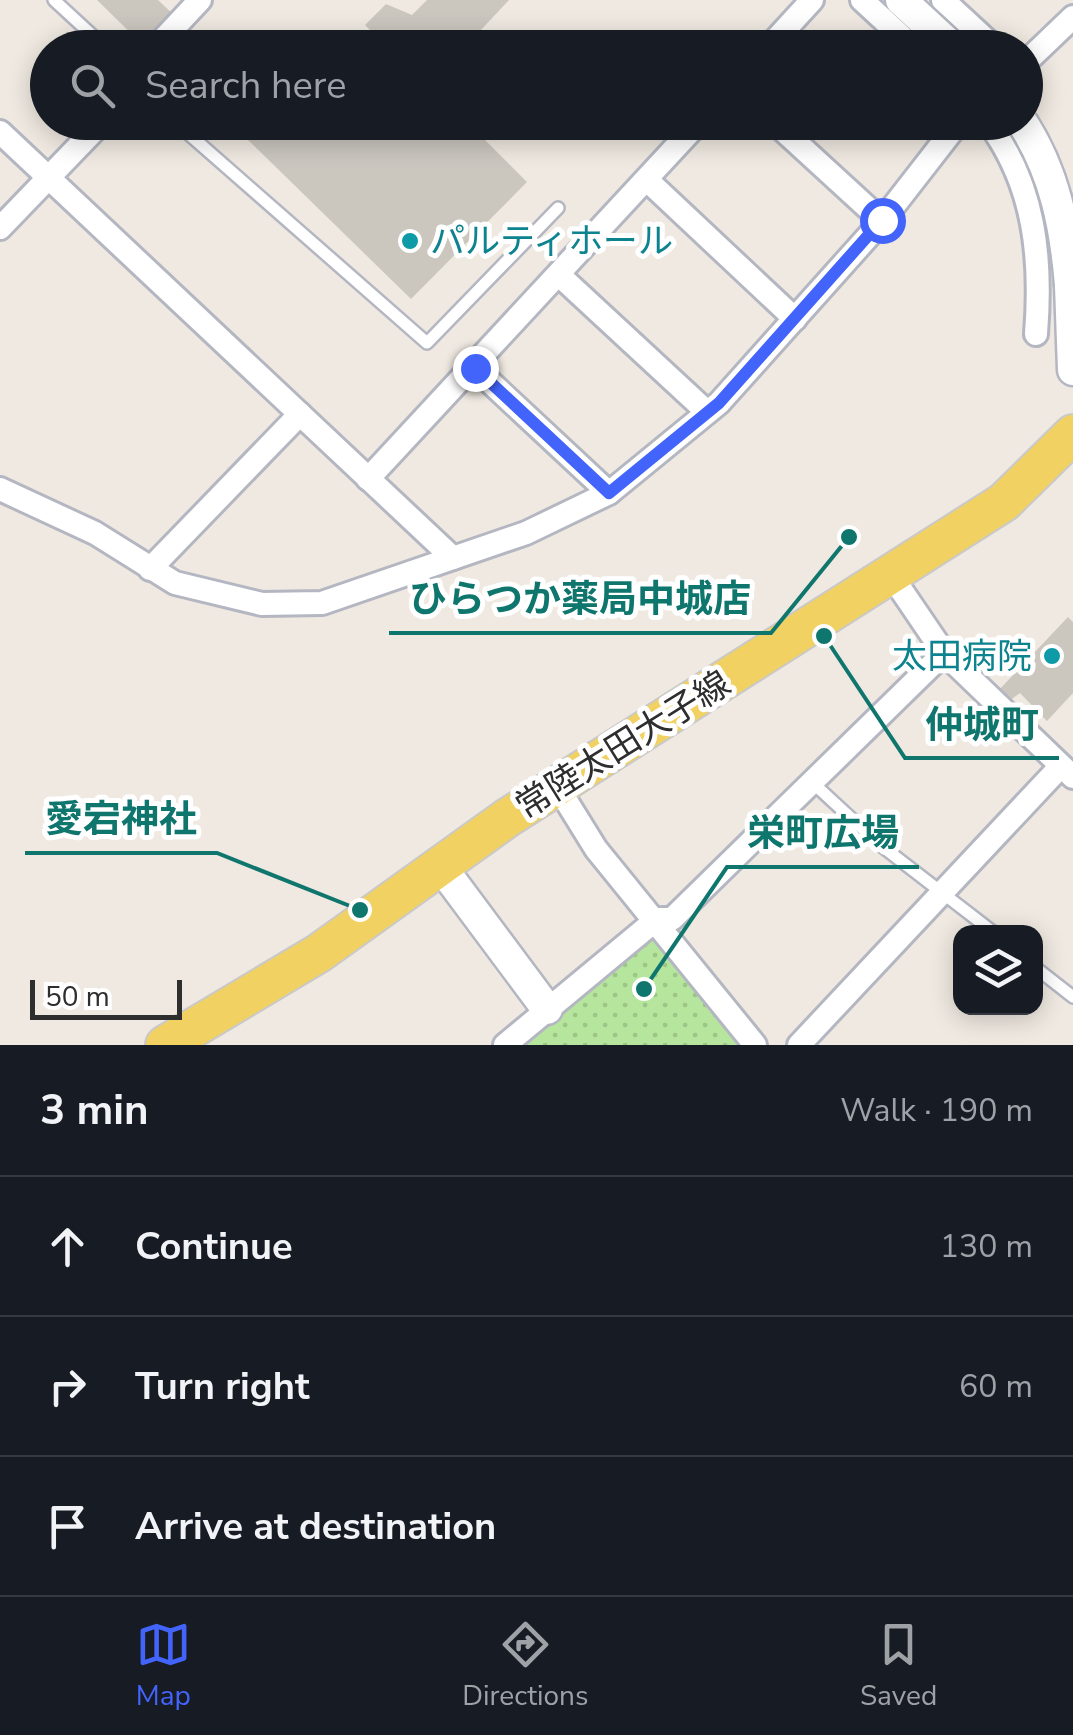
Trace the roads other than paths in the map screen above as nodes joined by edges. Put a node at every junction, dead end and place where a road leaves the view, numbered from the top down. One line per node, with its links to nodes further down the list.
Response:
1 (54, 0): 8 (lane)
2 (200, 0): 9 (street)
3 (812, 0): 10 (street)
4 (862, 0): 11 (street)
5 (902, 0): 12 (street)
6 (943, 0): 13 (street)
7 (1073, 17): 14 (street)
8 (86, 30)
9 (172, 30)
10 (784, 30)
11 (894, 30)
12 (934, 30)
13 (975, 30)
14 (1043, 46)
15 (0, 132): 23 (street)
16 (85, 140): 23 (street)
17 (196, 140): 25 (lane)
18 (683, 140): 24 (street)
19 (794, 140): 26 (street)
20 (945, 140): 26 (street)
21 (998, 140): 28 (street)
22 (1033, 140): 30 (street, bridge)
23 (48, 178): 27 (street); 36 (street)
24 (648, 180): 29 (street); 31 (street)
25 (558, 208)
26 (882, 220): 31 (street)
27 (0, 228)
28 (1036, 236): 30 (street); 32 (street)
29 (559, 274): 33 (street); 35 (street)
30 (1072, 277): 34 (street)
31 (795, 319): 35 (street)
32 (1036, 334)
33 (475, 368): 38 (street); 40 (street)
34 (1073, 370)
35 (707, 412): 40 (street)
36 (300, 414): 38 (street); 42 (street)
37 (1073, 434): 43 (main road, 常陸太田大子線)
38 (368, 480): 41 (street)
39 (0, 489): 42 (street)
40 (609, 493): 41 (street)
41 (453, 558): 42 (street)
42 (150, 569)
43 (891, 575): 44 (street); 47 (main road, 常陸太田大子線)
44 (944, 653): 45 (street); 46 (street)
45 (1067, 771): 49 (street)
46 (813, 783): 49 (lane); 50 (street)
47 (557, 786): 48 (main road, 常陸太田大子線); 50 (street)
48 (442, 868): 54 (street); 55 (main road, 常陸太田大子線)
49 (943, 892): 51 (lane); 58 (street)
50 (657, 919): 54 (street); 57 (street)
51 (984, 925)
52 (1043, 973): 53 (lane)
53 (1073, 997)
54 (547, 1010): 56 (street)
55 (165, 1045)
56 (505, 1045)
57 (755, 1045)
58 (799, 1045)

